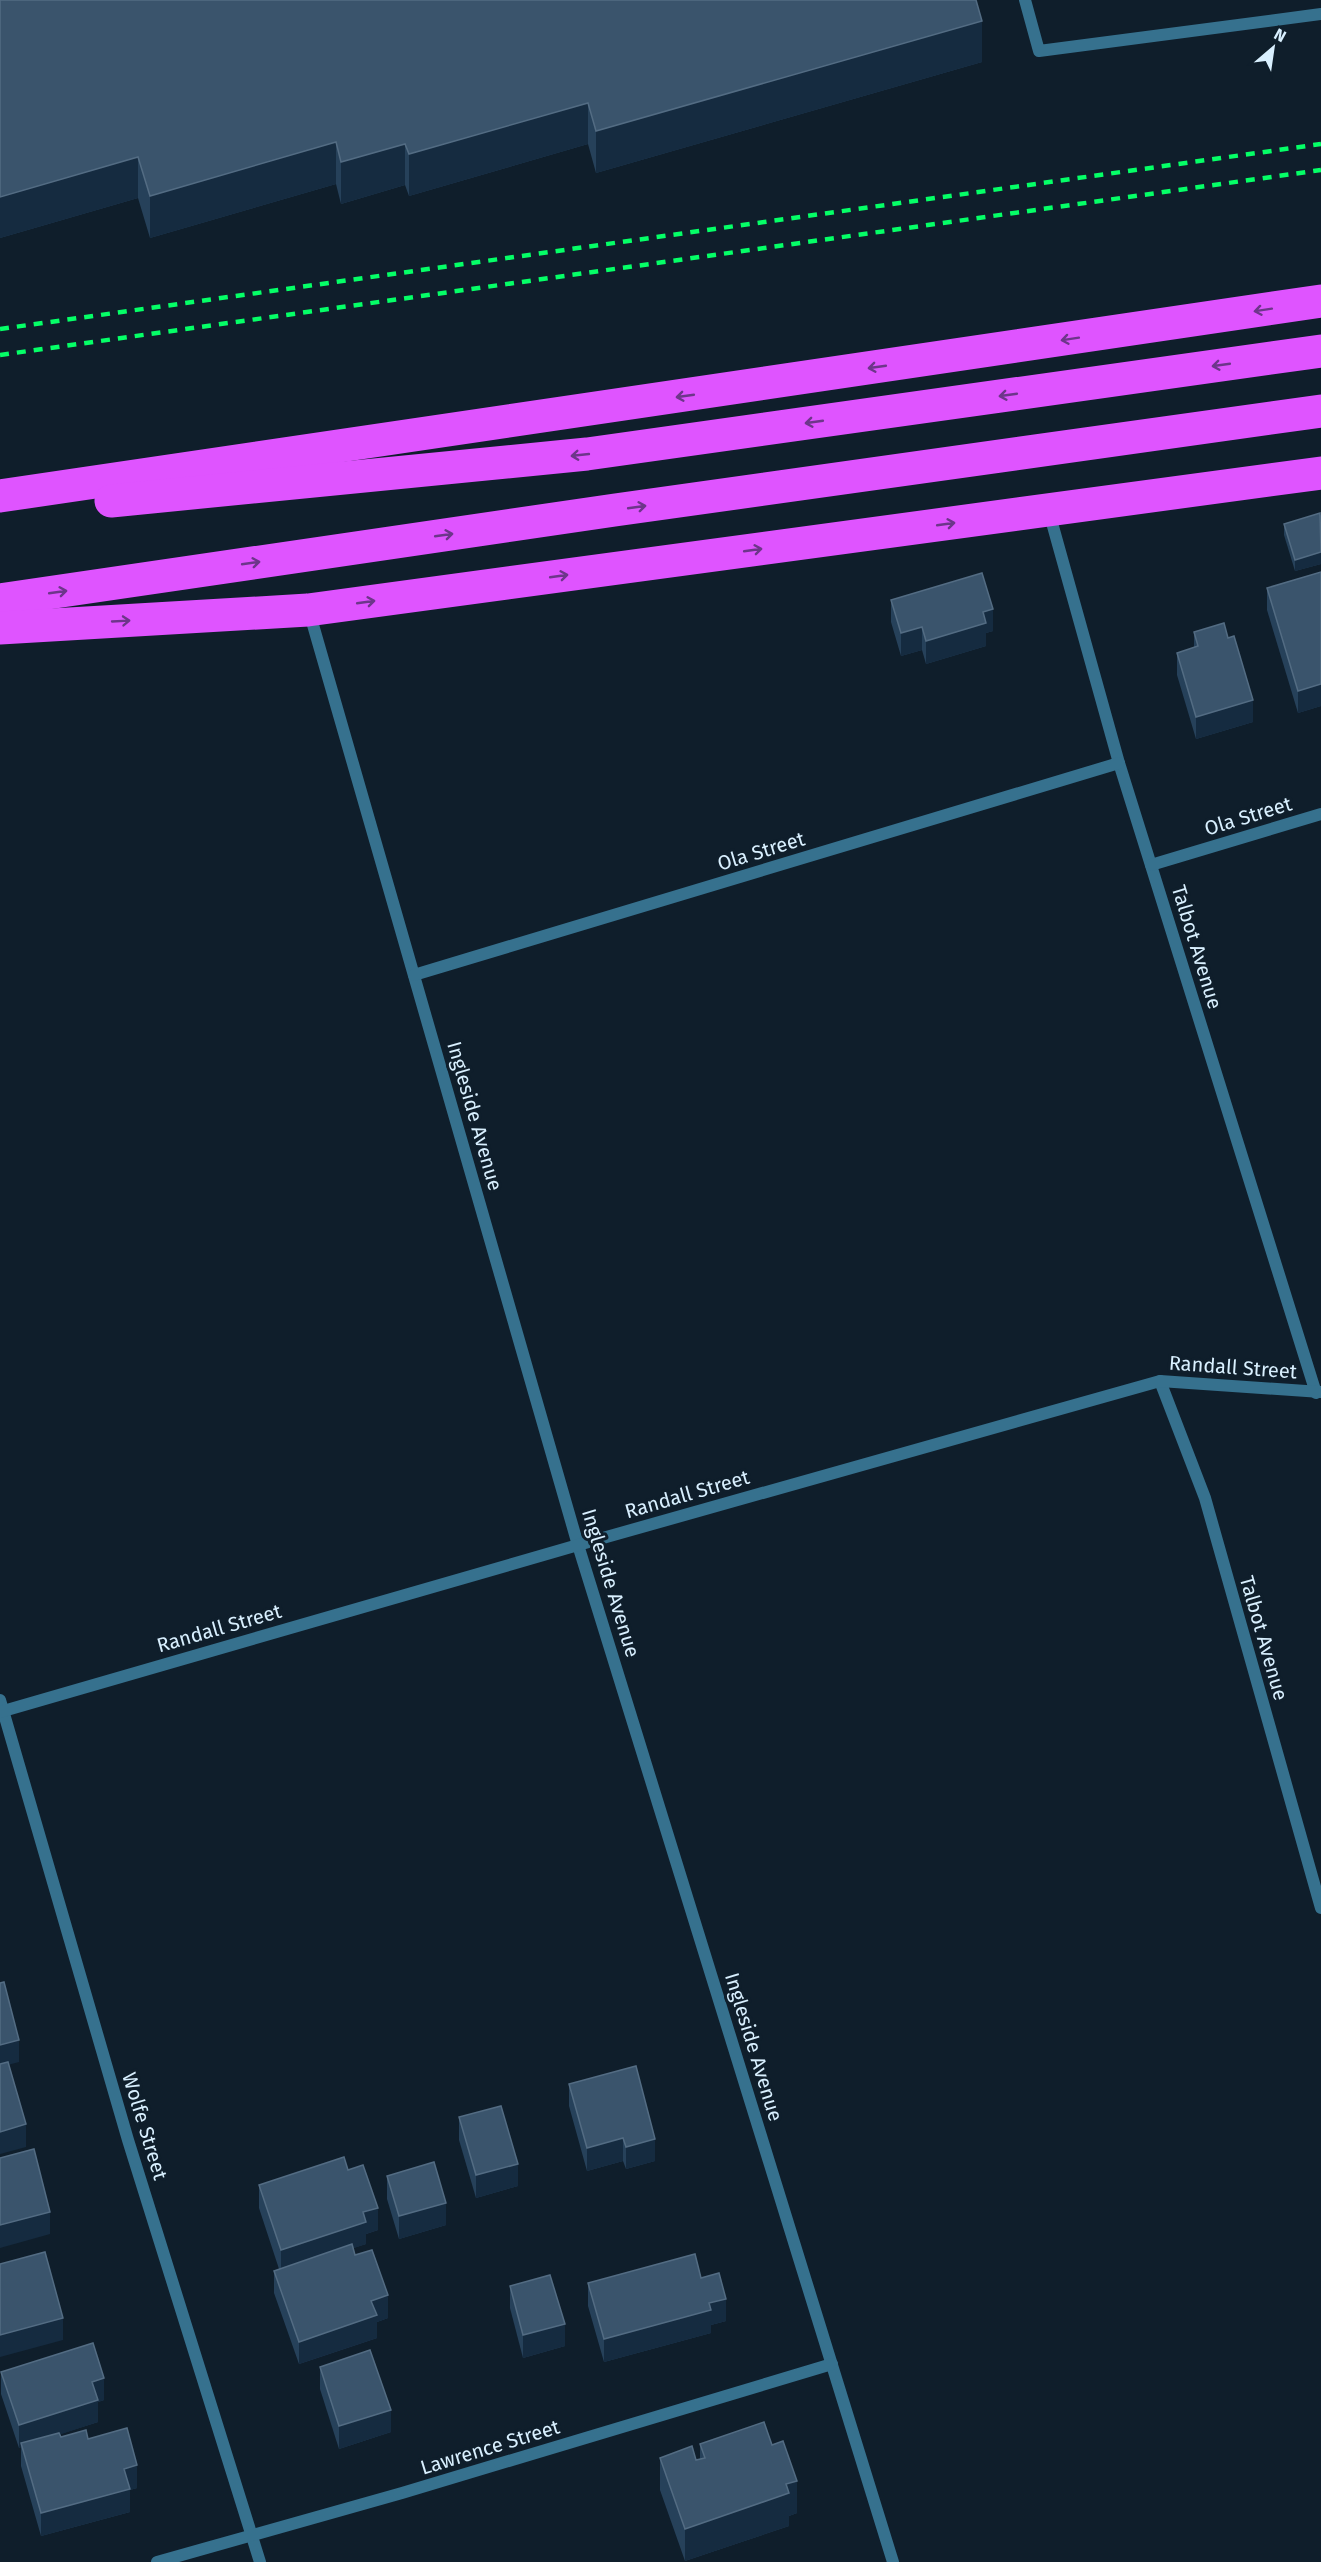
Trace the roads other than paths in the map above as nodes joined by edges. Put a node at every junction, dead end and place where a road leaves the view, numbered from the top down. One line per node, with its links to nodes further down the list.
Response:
1 (1025, 0): 2 (street)
2 (1321, 14)
3 (1321, 301): 7 (highway, one-way to 7)
4 (1321, 351): 9 (highway, one-way to 9)
5 (1321, 411): 10 (highway, one-way to 5)
6 (1321, 473): 8 (highway)
7 (0, 496)
8 (1049, 511): 11 (highway, one-way to 8); 13 (street, Talbot Avenue)
9 (0, 512)
10 (0, 600)
11 (308, 610): 12 (highway, one-way to 11); 16 (street, Ingleside Avenue)
12 (0, 628)
13 (1119, 763): 15 (street, Talbot Avenue); 16 (street, Ola Street)
14 (1321, 814): 15 (street, Ola Street)
15 (1151, 865): 18 (street, Talbot Avenue)
16 (414, 975): 19 (street, Ingleside Avenue)
17 (1160, 1381): 18 (street, Randall Street); 19 (street, Randall Street); 21 (street, Talbot Avenue)
18 (1319, 1392)
19 (578, 1545): 20 (street, Randall Street); 22 (street, Ingleside Avenue)
20 (1, 1708): 23 (street, Wolfe Street)
21 (1321, 1908)
22 (832, 2364): 23 (street, Lawrence Street); 26 (street, Ingleside Avenue)
23 (252, 2536): 24 (street, Lawrence Street); 25 (street, Wolfe Street)
24 (158, 2562)
25 (260, 2562)
26 (892, 2562)

